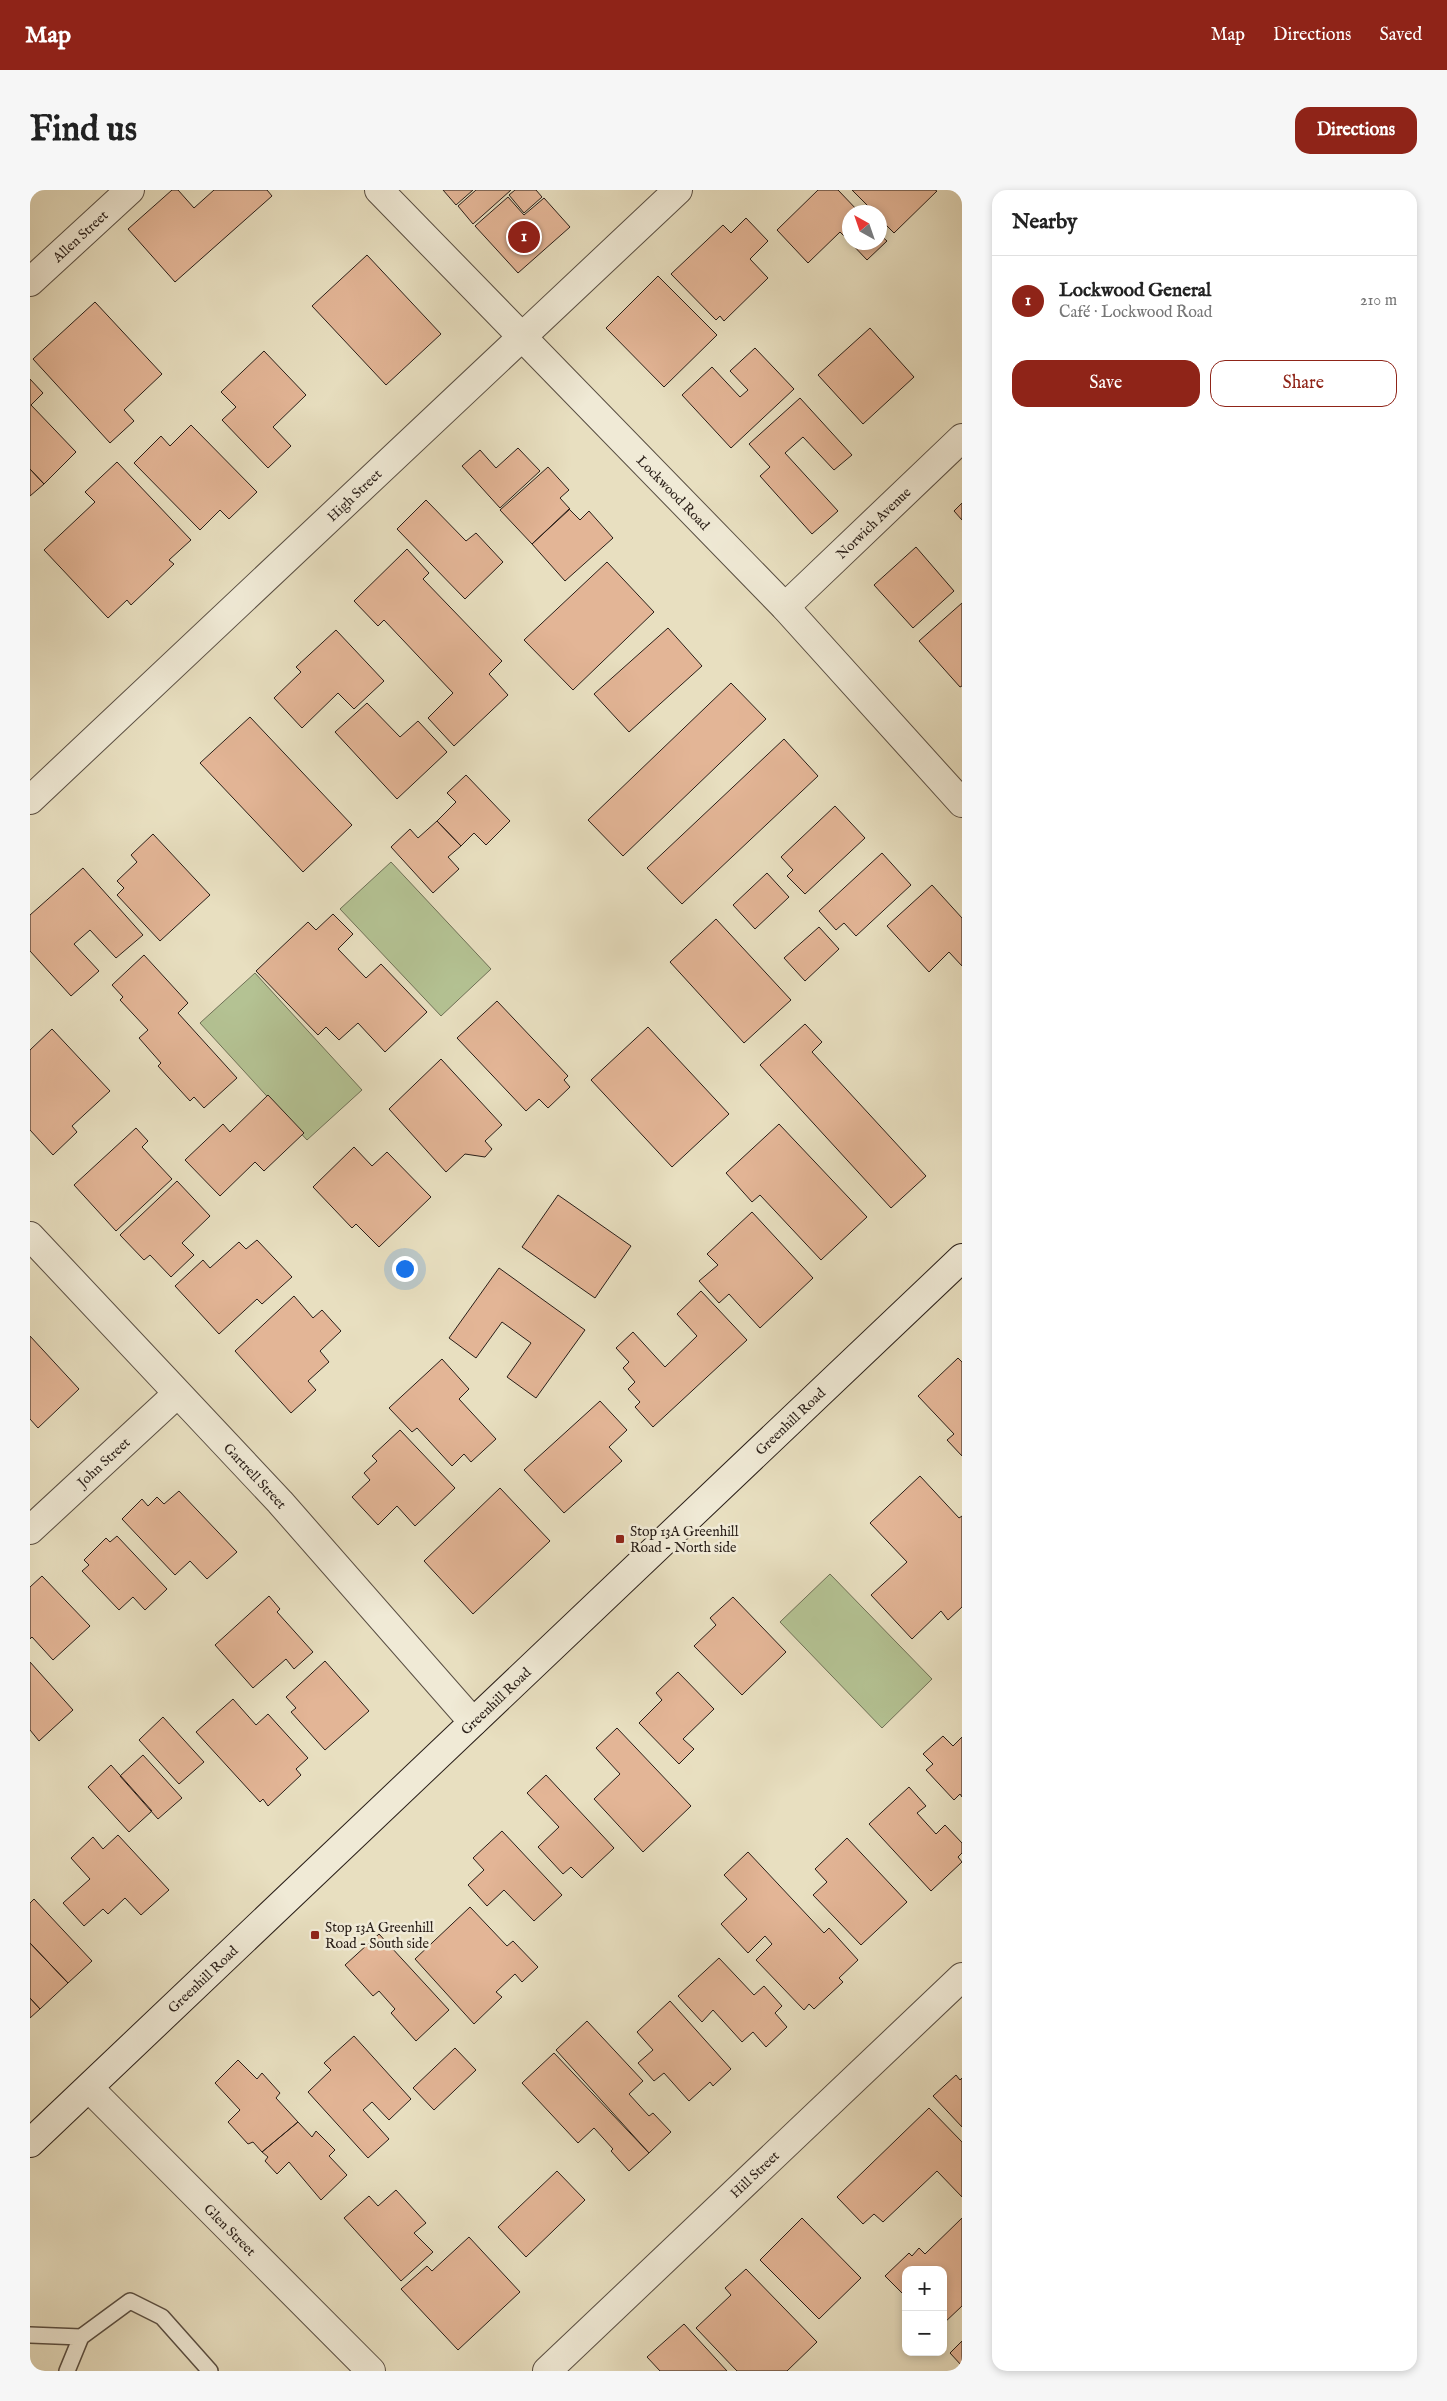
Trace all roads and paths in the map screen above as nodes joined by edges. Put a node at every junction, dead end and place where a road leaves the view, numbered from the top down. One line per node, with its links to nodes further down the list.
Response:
1 (130, 190): 4 (street, Allen Street)
2 (379, 190): 5 (street, Lockwood Road)
3 (678, 190): 5 (street, High Street)
4 (30, 282)
5 (524, 337): 7 (street, Lockwood Road); 8 (street, High Street)
6 (962, 438): 7 (street, Norwich Avenue)
7 (785, 607): 9 (street, Lockwood Road)
8 (30, 800)
9 (962, 803)
10 (30, 1236): 12 (street, Gartrell Street)
11 (962, 1258): 14 (street, Greenhill Road)
12 (177, 1394): 13 (street, John Street); 14 (street, Gartrell Street)
13 (30, 1530)
14 (472, 1722): 16 (street, Greenhill Road)
15 (962, 1977): 23 (street, Hill Street)
16 (89, 2088): 17 (street, Greenhill Road); 22 (street, Glen Street)
17 (30, 2143)
18 (30, 2334): 19 (lane)
19 (81, 2337): 20 (lane); 21 (lane)
20 (67, 2371)
21 (210, 2371)
22 (371, 2371)
23 (547, 2371)

